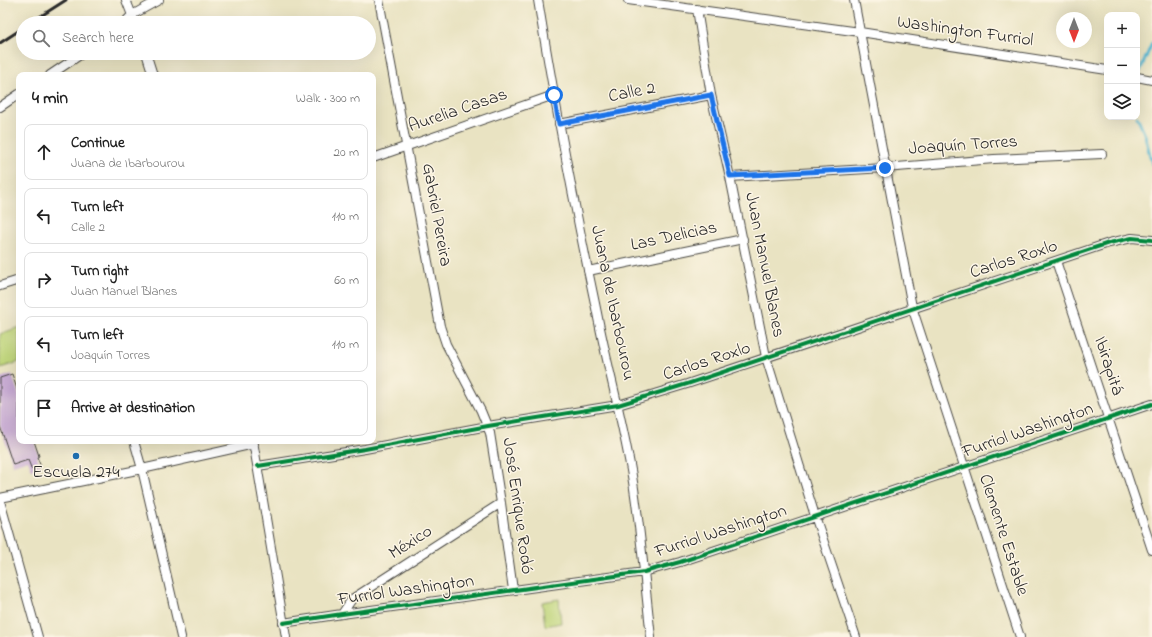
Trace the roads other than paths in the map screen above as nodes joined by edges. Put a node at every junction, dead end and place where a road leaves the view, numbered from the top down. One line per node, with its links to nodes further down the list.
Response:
1 (126, 0): 8 (street)
2 (159, 0): 9 (street)
3 (379, 0): 23 (street, Gabriel Pereira)
4 (538, 0): 18 (street, Juana de Ibarbourou)
5 (628, 0): 7 (street, Washington Furriol)
6 (854, 0): 10 (street, Clemente Estable)
7 (697, 9): 10 (street, Washington Furriol); 19 (street, Juan Manuel Blanes)
8 (132, 16)
9 (137, 16)
10 (860, 32): 13 (street, Washington Furriol); 26 (street, Clemente Estable)
11 (73, 60): 14 (street)
12 (149, 60): 15 (street)
13 (1104, 70)
14 (55, 72)
15 (153, 72)
16 (1140, 77): 17 (street)
17 (1152, 80)
18 (554, 95): 22 (street, Juana de Ibarbourou); 23 (street, Aurelia Casas)
19 (711, 95): 22 (street, Calle 2); 27 (street, Juan Manuel Blanes)
20 (16, 97): 21 (street)
21 (0, 107)
22 (559, 124): 31 (street, Juana de Ibarbourou)
23 (407, 146): 25 (street, Aurelia Casas); 39 (street, Gabriel Pereira)
24 (1102, 154): 26 (street, Joaquín Torres)
25 (376, 157)
26 (885, 168): 27 (street, Joaquín Torres); 34 (street, Clemente Estable)
27 (730, 176): 28 (street, Juan Manuel Blanes)
28 (743, 238): 31 (street, Las Delicias); 35 (street, Juan Manuel Blanes)
29 (1152, 240): 30 (street, Carlos Roxlo)
30 (1056, 261): 34 (street, Carlos Roxlo); 38 (street, Ibirapitá)
31 (588, 271): 37 (street, Juana de Ibarbourou)
32 (16, 281): 33 (street)
33 (0, 286)
34 (912, 308): 35 (street, Carlos Roxlo); 44 (street, Clemente Estable)
35 (766, 357): 37 (street, Carlos Roxlo); 48 (street, Juan Manuel Blanes)
36 (1152, 404): 38 (street, Furriol Washington)
37 (618, 405): 39 (street, Carlos Roxlo); 50 (street, Juana de Ibarbourou)
38 (1109, 418): 44 (street, Furriol Washington); 49 (street, Ibirapitá)
39 (488, 426): 43 (street, Carlos Roxlo); 47 (street, José Enrique Rodó)
40 (135, 444): 45 (street)
41 (245, 444): 45 (street)
42 (253, 444): 43 (street)
43 (258, 466): 53 (street)
44 (964, 467): 48 (street, Furriol Washington); 59 (street, Clemente Estable)
45 (142, 469): 46 (street); 55 (street)
46 (0, 500): 54 (street)
47 (501, 504): 51 (street, José Enrique Rodó); 52 (street, México)
48 (815, 516): 50 (street, Furriol Washington); 58 (street, Juan Manuel Blanes)
49 (1152, 550)
50 (644, 572): 51 (street, Furriol Washington); 57 (street, Juana de Ibarbourou)
51 (513, 590): 52 (street, Furriol Washington)
52 (342, 614): 53 (street, Furriol Washington)
53 (283, 623): 56 (street)
54 (38, 637)
55 (181, 637)
56 (286, 637)
57 (651, 637)
58 (856, 637)
59 (1020, 637)

